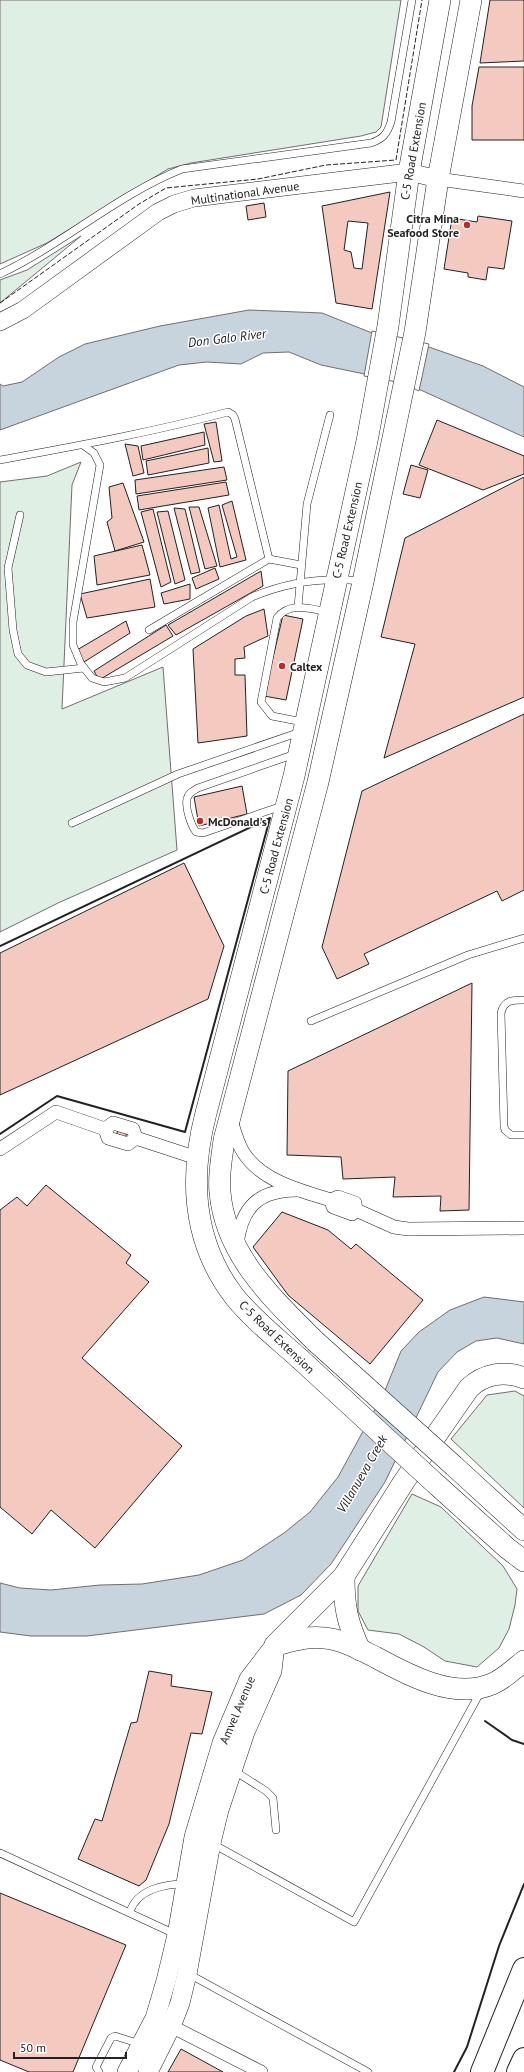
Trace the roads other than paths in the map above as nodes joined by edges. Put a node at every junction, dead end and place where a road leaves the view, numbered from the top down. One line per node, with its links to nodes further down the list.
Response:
1 (412, 0): 7 (lane)
2 (440, 0): 4 (main road, C-5 Road Extension)
3 (471, 0): 5 (main road, C-5 Road Extension)
4 (409, 172): 5 (street, Multinational Avenue); 8 (street, Multinational Avenue); 15 (main road, C-5 Road Extension)
5 (438, 179): 6 (street, Multinational Avenue); 17 (main road, C-5 Road Extension)
6 (524, 191)
7 (0, 274)
8 (0, 322)
9 (330, 415): 14 (lane)
10 (83, 445): 11 (lane); 13 (lane); 21 (lane)
11 (0, 460)
12 (20, 515): 21 (lane)
13 (269, 559): 14 (lane); 20 (lane)
14 (301, 565): 16 (lane)
15 (336, 579): 16 (lane); 17 (lane); 19 (main road, C-5 Road Extension)
16 (300, 582): 18 (lane); 21 (lane)
17 (363, 582): 25 (main road, C-5 Road Extension)
18 (298, 607): 19 (lane); 22 (lane)
19 (329, 612): 22 (main road, C-5 Road Extension)
20 (149, 630)
21 (84, 668)
22 (305, 726): 23 (main road, C-5 Road Extension); 27 (lane)
23 (299, 753): 24 (main road, C-5 Road Extension); 26 (lane)
24 (294, 776): 25 (main road); 26 (main road, C-5 Road Extension)
25 (318, 782): 31 (main road, C-5 Road Extension)
26 (287, 804): 34 (main road, C-5 Road Extension)
27 (72, 823)
28 (524, 938): 30 (lane)
29 (524, 1000): 32 (lane)
30 (311, 1021)
31 (230, 1119): 35 (street); 37 (main road, C-5 Road Extension)
32 (524, 1135)
33 (0, 1149): 34 (street)
34 (197, 1158): 40 (main road, C-5 Road Extension, bridge)
35 (298, 1190): 36 (street); 37 (street)
36 (524, 1228)
37 (237, 1247): 39 (main road, C-5 Road Extension, bridge)
38 (524, 1378): 43 (main road)
39 (524, 1530)
40 (507, 1548): 41 (main road, C-5 Road Extension); 42 (main road)
41 (524, 1561)
42 (524, 1571)
43 (344, 1576): 44 (main road); 45 (main road)
44 (275, 1646): 45 (main road); 48 (main road, Amvel Avenue); 52 (main road, Amvel Avenue)
45 (360, 1650): 47 (main road)
46 (524, 1661): 47 (main road)
47 (483, 1687): 50 (lane)
48 (231, 1768): 49 (lane); 50 (main road, Amvel Avenue)
49 (276, 1830)
50 (211, 1843): 55 (main road, Amvel Avenue)
51 (0, 1853): 53 (lane)
52 (186, 1884): 53 (lane); 54 (main road, Amvel Avenue)
53 (130, 1912): 54 (lane)
54 (178, 1935): 55 (main road, Amvel Avenue)
55 (179, 1969): 57 (main road, Amvel Avenue); 64 (lane)
56 (524, 1969): 65 (highway)
57 (163, 2022): 58 (main road, Amvel Avenue); 62 (main road, Amvel Avenue); 63 (street)
58 (142, 2045): 60 (lane); 61 (main road, Amvel Avenue)
59 (524, 2059): 66 (highway)
60 (99, 2072)
61 (127, 2072)
62 (148, 2072)
63 (260, 2072)
64 (368, 2072)
65 (482, 2072)
66 (518, 2072)

